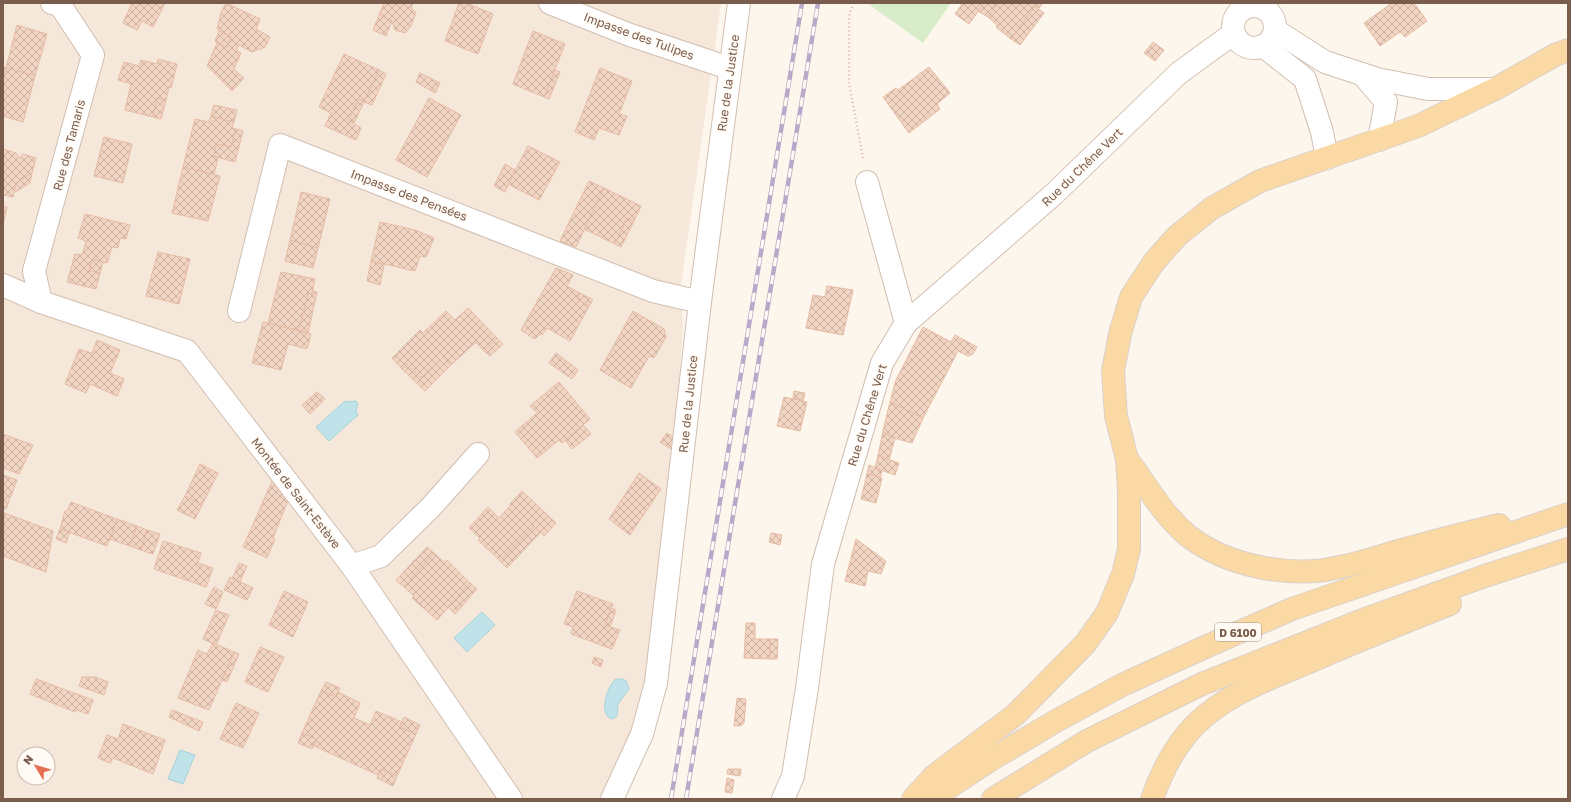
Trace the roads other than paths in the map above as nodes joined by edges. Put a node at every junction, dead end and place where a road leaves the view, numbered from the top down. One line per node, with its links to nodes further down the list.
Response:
1 (52, 3): 15 (street, Rue des Tamaris)
2 (550, 3): 8 (street, Impasse des Tulipes)
3 (739, 3): 8 (street, Rue de la Justice)
4 (1258, 5): 5 (street); 6 (street)
5 (1234, 33): 6 (street); 18 (street, Rue du Chêne Vert)
6 (1269, 38): 9 (street); 12 (street)
7 (1564, 49): 10 (main road)
8 (729, 68): 16 (street, Rue de la Justice)
9 (1363, 75): 10 (street); 11 (street)
10 (1495, 89): 11 (main road)
11 (1379, 140): 12 (main road)
12 (1326, 158): 20 (main road)
13 (867, 182): 18 (street)
14 (3, 285): 15 (street, Montée de Saint-Estève)
15 (41, 302): 25 (street, Montée de Saint-Estève)
16 (700, 302): 17 (street, Impasse des Pensées); 27 (street, Rue de la Justice)
17 (239, 311)
18 (906, 323): 28 (street, Rue du Chêne Vert)
19 (478, 454): 25 (street)
20 (1127, 459): 21 (main road); 29 (main road)
21 (1568, 508)
22 (1568, 514): 30 (main road, D 6100)
23 (1568, 549): 31 (main road)
24 (1568, 556): 32 (main road)
25 (352, 566): 26 (street, Montée de Saint-Estève)
26 (511, 799)
27 (612, 799)
28 (783, 799)
29 (913, 799)
30 (931, 799)
31 (993, 799)
32 (1152, 799)

